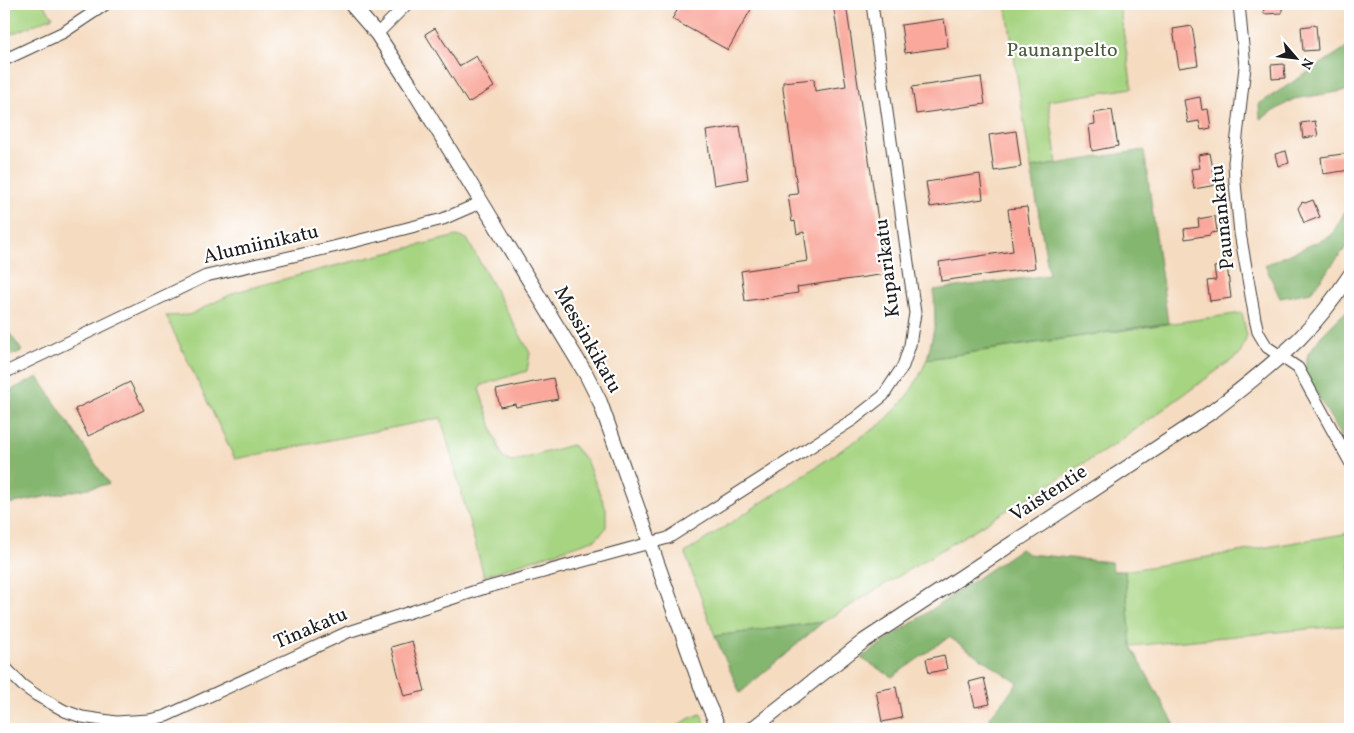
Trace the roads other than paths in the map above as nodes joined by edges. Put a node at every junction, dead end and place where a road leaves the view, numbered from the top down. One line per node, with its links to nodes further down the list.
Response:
1 (106, 4): 7 (street)
2 (351, 4): 6 (street, Messinkikatu)
3 (407, 4): 6 (street)
4 (872, 4): 13 (street, Kuparikatu)
5 (1239, 4): 10 (street, Paunankatu)
6 (377, 34): 8 (street, Messinkikatu)
7 (4, 60)
8 (482, 202): 11 (street, Alumiinikatu); 13 (street, Messinkikatu)
9 (1350, 276): 10 (street, Vaistentie)
10 (1281, 356): 12 (street, Paunankatu); 16 (street, Vaistentie)
11 (4, 372)
12 (1350, 462)
13 (650, 543): 14 (street, Tinakatu); 15 (street, Messinkikatu)
14 (4, 666)
15 (719, 729)
16 (752, 729)

